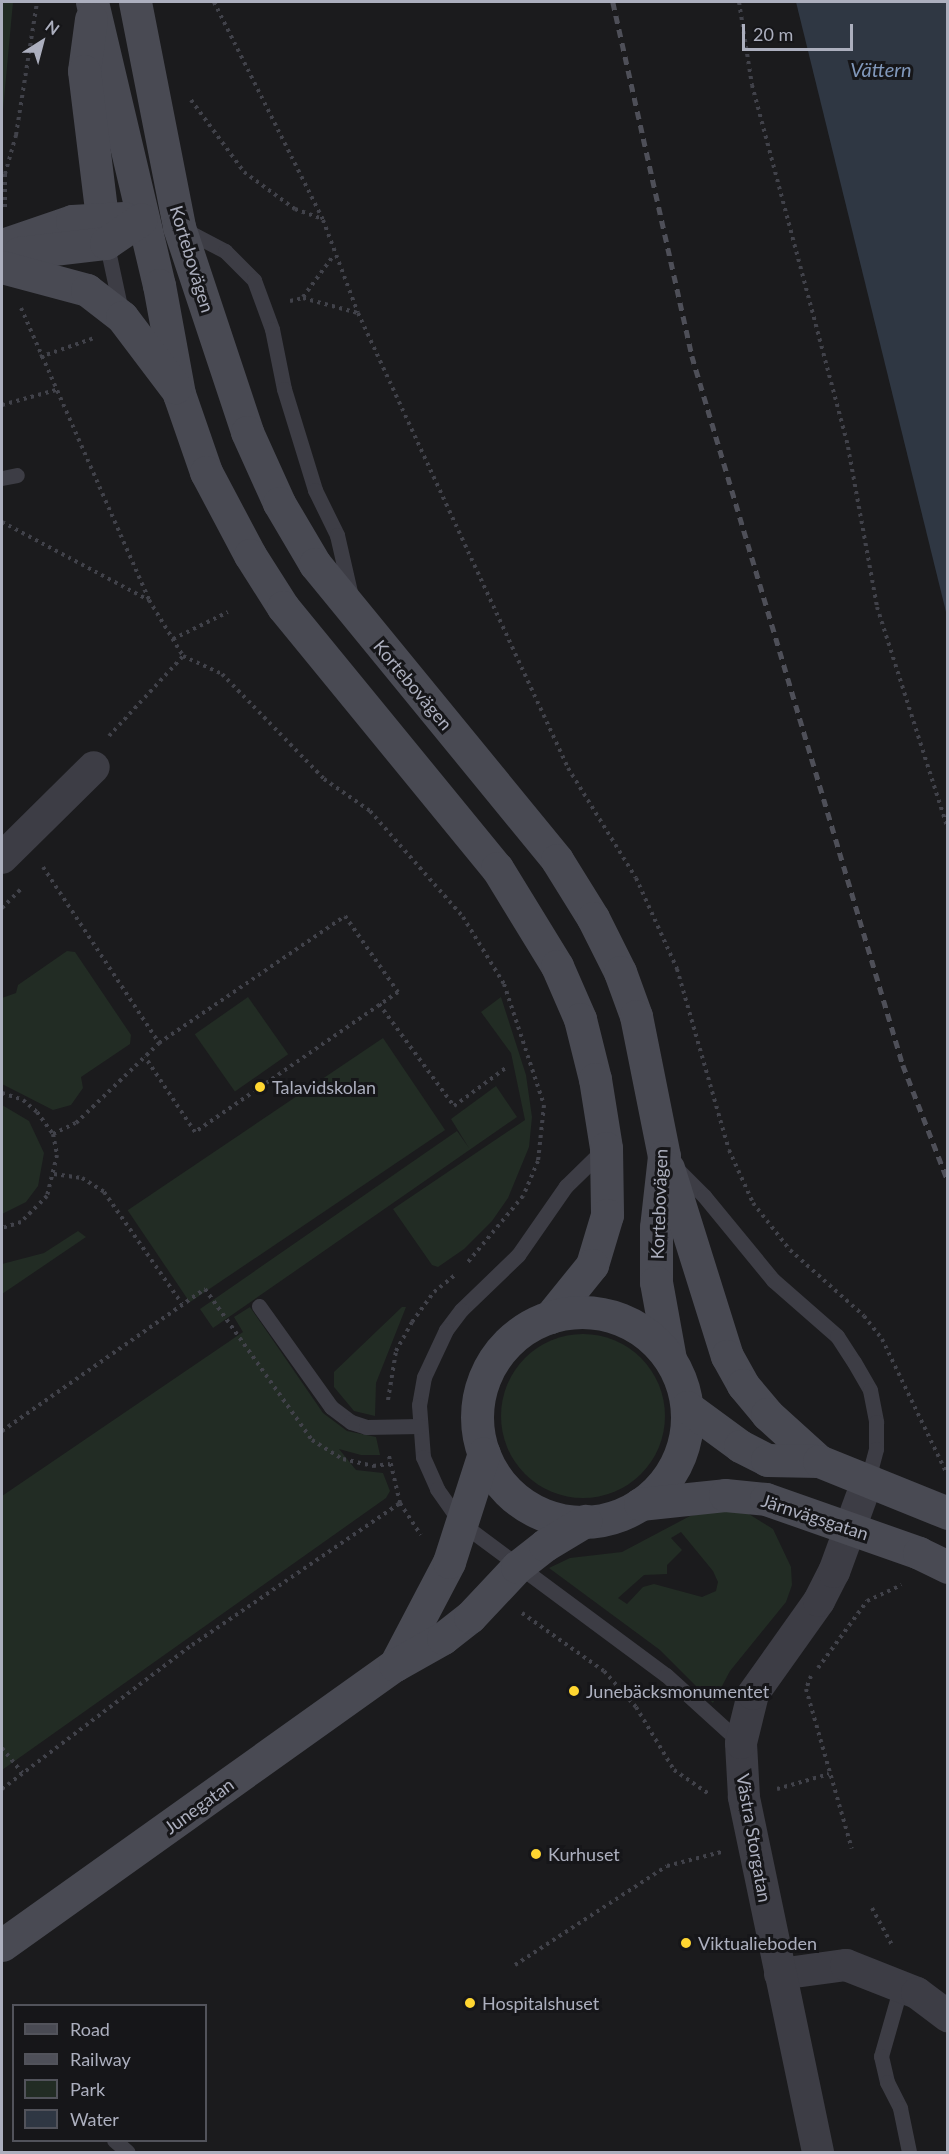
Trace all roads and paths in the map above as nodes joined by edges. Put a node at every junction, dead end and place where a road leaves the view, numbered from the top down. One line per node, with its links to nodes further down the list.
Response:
1 (37, 2): 7 (path)
2 (135, 2): 10 (street, Kortebovägen)
3 (214, 2): 9 (path)
4 (739, 2): 33 (path)
5 (92, 8): 8 (street, Kortebovägen); 12 (street)
6 (188, 97): 9 (path)
7 (3, 191): 11 (path)
8 (141, 219): 10 (street); 12 (street); 22 (street, Kortebovägen)
9 (323, 220): 14 (path)
10 (179, 227): 29 (street, Kortebovägen); 29 (lane)
11 (3, 230): 12 (street)
12 (104, 230): 13 (street); 18 (lane)
13 (2, 254)
14 (335, 255): 17 (path); 17 (path)
15 (2, 267): 18 (street)
16 (18, 296): 20 (path)
17 (358, 313): 56 (path)
18 (122, 317): 22 (street)
19 (95, 338): 20 (path)
20 (40, 357): 21 (path)
21 (56, 390): 23 (path); 27 (path)
22 (179, 393): 41 (street, Kortebovägen)
23 (2, 405)
24 (17, 475): 25 (lane)
25 (2, 478)
26 (2, 522): 27 (path)
27 (149, 600): 30 (path)
28 (228, 612): 30 (path)
29 (356, 617): 42 (street, Kortebovägen)
30 (173, 639): 31 (path)
31 (183, 656): 32 (path); 50 (path)
32 (94, 768): 34 (street)
33 (948, 830)
34 (12, 847): 36 (path)
35 (379, 1004): 36 (path); 37 (path); 38 (path)
36 (159, 1043): 37 (path)
37 (145, 1057): 40 (path)
38 (507, 1067)
39 (2, 1093): 40 (path)
40 (53, 1134): 43 (path)
41 (606, 1148): 47 (street, Kortebovägen); 51 (lane)
42 (664, 1156): 48 (street, Kortebovägen); 54 (street); 57 (lane)
43 (54, 1174): 44 (path); 45 (path)
44 (2, 1228)
45 (182, 1304): 52 (path); 55 (path)
46 (259, 1306): 50 (lane)
47 (550, 1317): 48 (street); 53 (street)
48 (670, 1359): 49 (street)
49 (687, 1407): 54 (street); 59 (street)
50 (384, 1426): 51 (lane); 55 (path)
51 (420, 1426): 62 (lane)
52 (2, 1431)
53 (484, 1453): 61 (street); 62 (street, Junegatan)
54 (819, 1461): 57 (street)
55 (390, 1464): 58 (path)
56 (947, 1478)
57 (868, 1479): 60 (street); 63 (street, Västra Storgatan)
58 (400, 1503): 65 (path); 72 (path)
59 (640, 1504): 61 (street); 63 (street, Järnvägsgatan)
60 (948, 1513)
61 (585, 1521): 67 (street, Junegatan)
62 (461, 1523): 65 (street, Junegatan); 67 (lane)
63 (849, 1528): 64 (street, Järnvägsgatan); 70 (street, Västra Storgatan)
64 (919, 1552): 66 (street, Järnvägsgatan); 73 (path)
65 (449, 1562): 69 (street, Junegatan)
66 (948, 1567)
67 (517, 1568): 68 (street, Junegatan); 70 (lane)
68 (494, 1592): 69 (street, Junegatan); 75 (path)
69 (395, 1665): 78 (street, Junegatan)
70 (741, 1743): 75 (street, Västra Storgatan)
71 (2, 1748): 72 (path)
72 (22, 1773): 74 (path)
73 (829, 1774): 75 (path); 77 (path)
74 (2, 1789)
75 (744, 1797): 76 (street, Västra Storgatan)
76 (754, 1843): 79 (path); 80 (street, Västra Storgatan)
77 (852, 1849)
78 (2, 1945)
79 (515, 1965)
80 (780, 1974): 81 (street); 85 (street, Västra Storgatan)
81 (901, 1986): 82 (street); 86 (lane)
82 (948, 2016)
83 (116, 2142): 84 (lane)
84 (128, 2152)
85 (819, 2152)
86 (909, 2152)

